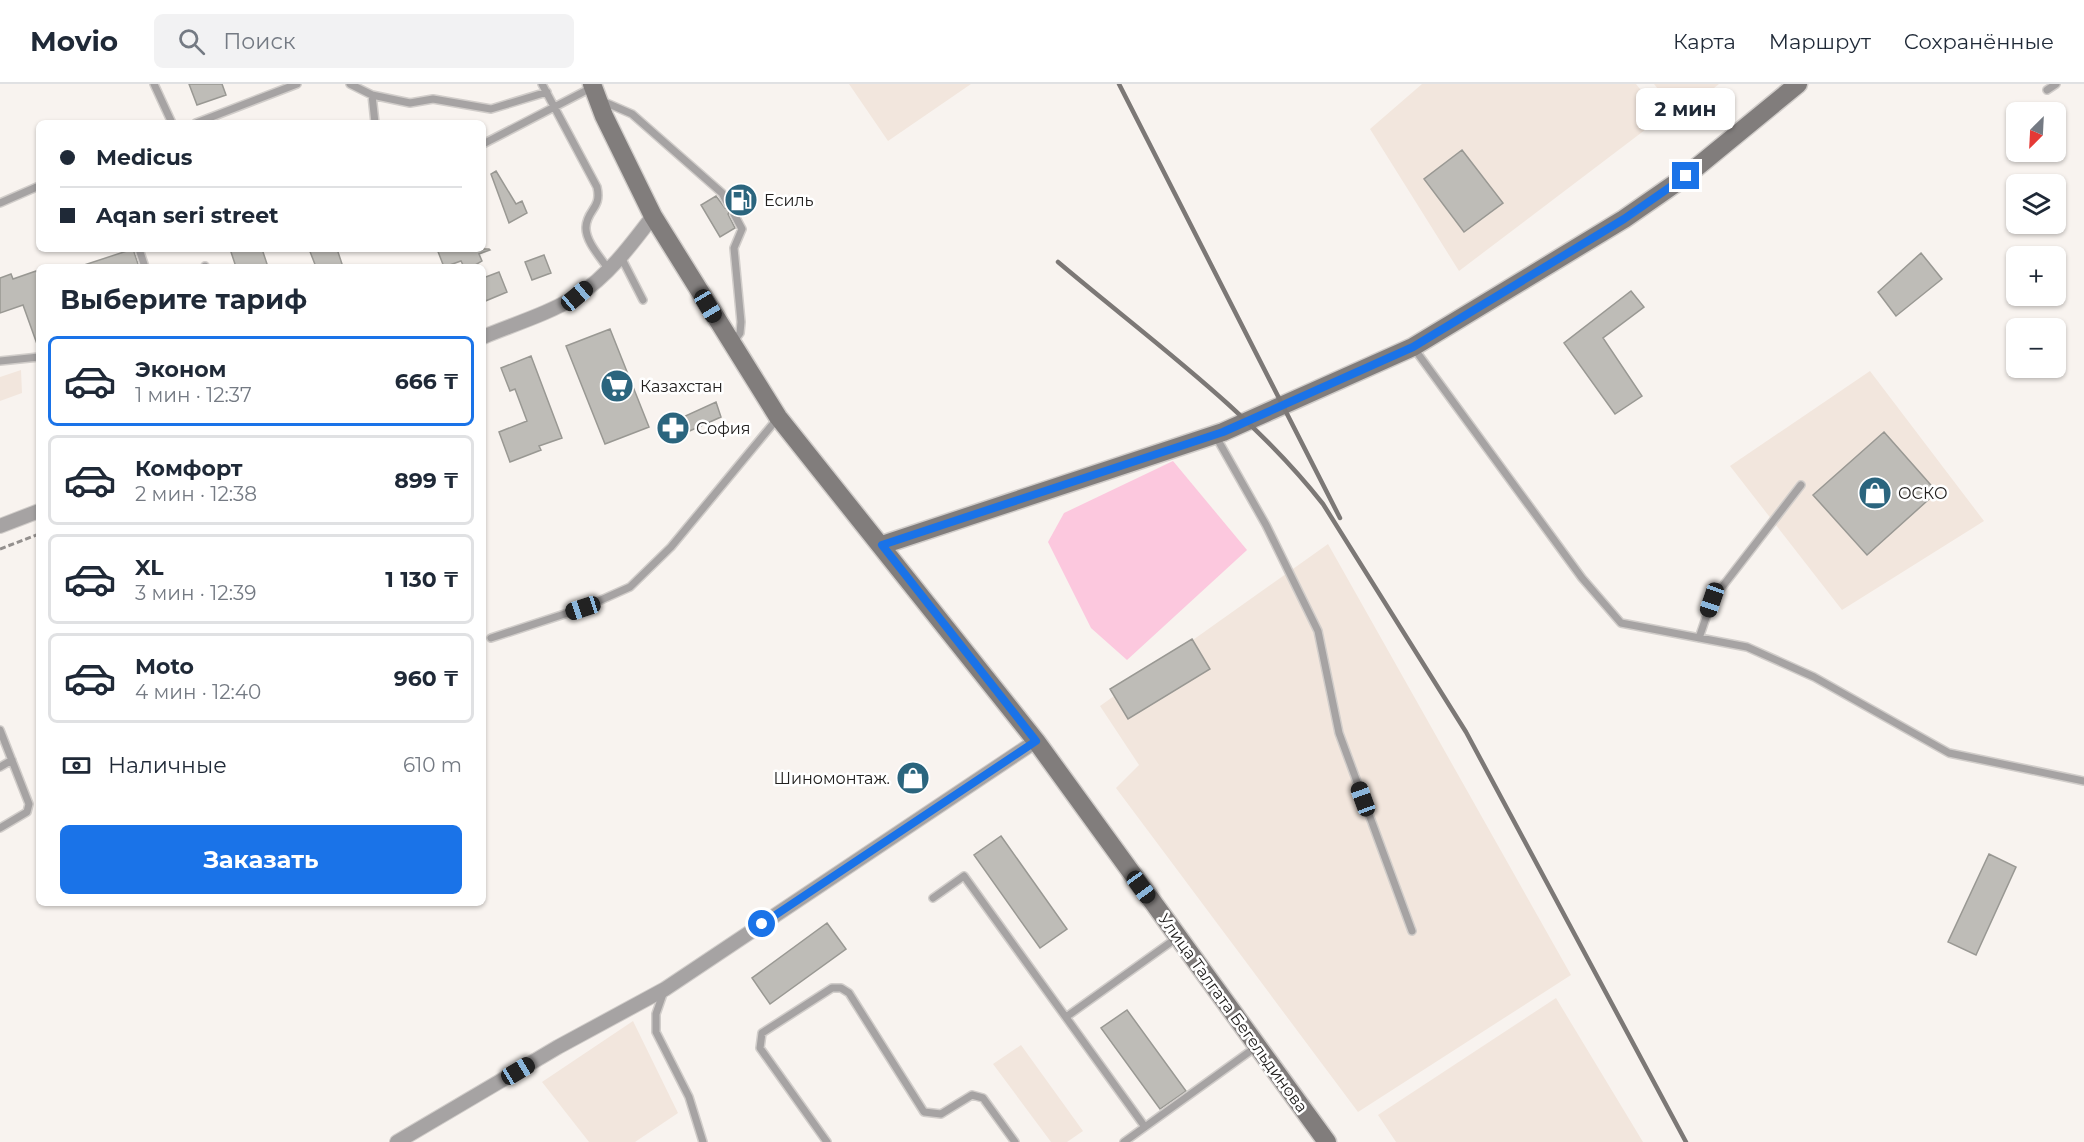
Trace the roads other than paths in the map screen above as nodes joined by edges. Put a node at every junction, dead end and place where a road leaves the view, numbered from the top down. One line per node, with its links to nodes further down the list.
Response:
1 (154, 84): 12 (lane)
2 (297, 84): 13 (lane)
3 (350, 84): 10 (lane)
4 (542, 84): 9 (lane)
5 (1798, 84): 26 (street)
6 (2056, 84): 7 (lane)
7 (2047, 90)
8 (595, 91): 11 (lane); 18 (lane); 20 (street, Улица Талгата Бегельдинова)
9 (547, 92): 10 (lane); 11 (lane)
10 (372, 95): 14 (lane)
11 (555, 106): 15 (lane); 22 (lane)
12 (171, 120)
13 (204, 120)
14 (375, 120)
15 (486, 142)
16 (36, 187): 17 (lane)
17 (0, 203)
18 (728, 204)
19 (734, 214): 25 (lane)
20 (653, 216): 21 (street); 25 (street, Улица Талгата Бегельдинова)
21 (621, 257): 22 (street); 23 (lane)
22 (609, 270): 24 (street)
23 (643, 300)
24 (486, 336)
25 (732, 345): 29 (street, Улица Талгата Бегельдинова)
26 (1413, 347): 30 (street); 36 (lane)
27 (36, 357): 28 (lane)
28 (0, 361)
29 (778, 417): 34 (street, Улица Талгата Бегельдинова); 35 (lane)
30 (1215, 435): 34 (street); 44 (lane)
31 (1801, 485): 36 (lane)
32 (36, 512): 33 (street)
33 (0, 526)
34 (882, 545): 38 (street, Улица Талгата Бегельдинова)
35 (491, 638)
36 (1699, 638): 41 (lane)
37 (0, 730): 39 (lane)
38 (1036, 741): 45 (street, Улица Талгата Бегельдинова); 46 (street)
39 (12, 760): 40 (lane); 42 (lane)
40 (0, 767)
41 (2084, 781)
42 (0, 828)
43 (933, 898): 47 (lane)
44 (1412, 931)
45 (1178, 937): 47 (lane); 48 (street, Улица Талгата Бегельдинова)
46 (664, 989): 50 (street); 51 (lane)
47 (1066, 1017): 49 (lane)
48 (1258, 1046): 49 (lane); 55 (street, Улица Талгата Бегельдинова)
49 (1145, 1127): 54 (lane)
50 (397, 1142)
51 (703, 1142)
52 (827, 1142): 53 (lane)
53 (1015, 1142)
54 (1124, 1142)
55 (1328, 1142)

